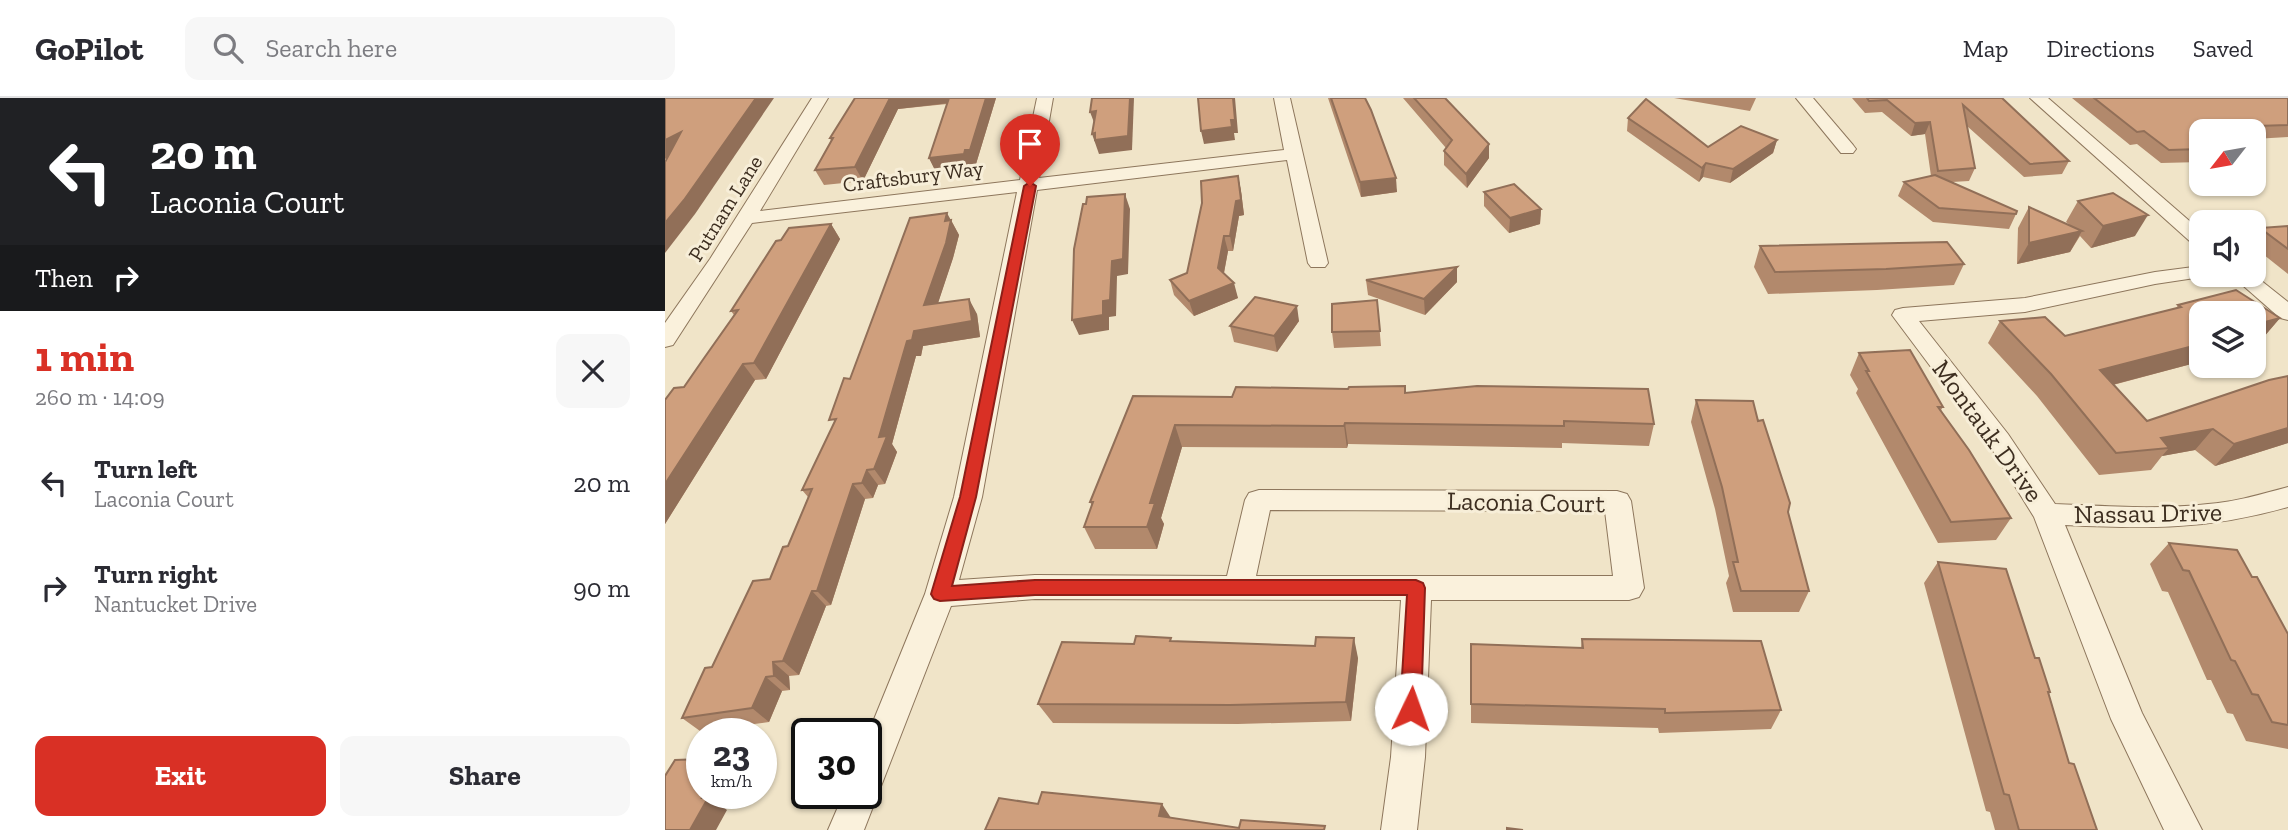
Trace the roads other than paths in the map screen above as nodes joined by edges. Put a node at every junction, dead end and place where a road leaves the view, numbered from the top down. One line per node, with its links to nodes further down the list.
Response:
1 (820, 98): 9 (street, Putnam Lane)
2 (1045, 98): 8 (street)
3 (1282, 98): 7 (street)
4 (1804, 98): 6 (street)
5 (2038, 98): 10 (street)
6 (1847, 149)
7 (1294, 154): 8 (street, Craftsbury Way); 11 (street)
8 (1030, 186): 9 (street, Craftsbury Way); 20 (street)
9 (746, 218): 15 (street, Putnam Lane)
10 (2189, 231)
11 (1318, 262)
12 (2189, 274): 17 (street, Montauk Drive)
13 (2256, 287): 14 (street)
14 (2288, 313)
15 (665, 340)
16 (2288, 497): 17 (street, Nassau Drive)
17 (2047, 514): 25 (street, Montauk Drive)
18 (1239, 587): 19 (street, Laconia Court); 19 (street, Laconia Court); 20 (street, Laconia Court)
19 (1416, 588): 24 (street)
20 (940, 594): 21 (street)
21 (882, 742)
22 (855, 809): 23 (street)
23 (846, 830)
24 (1399, 830)
25 (2185, 830)

